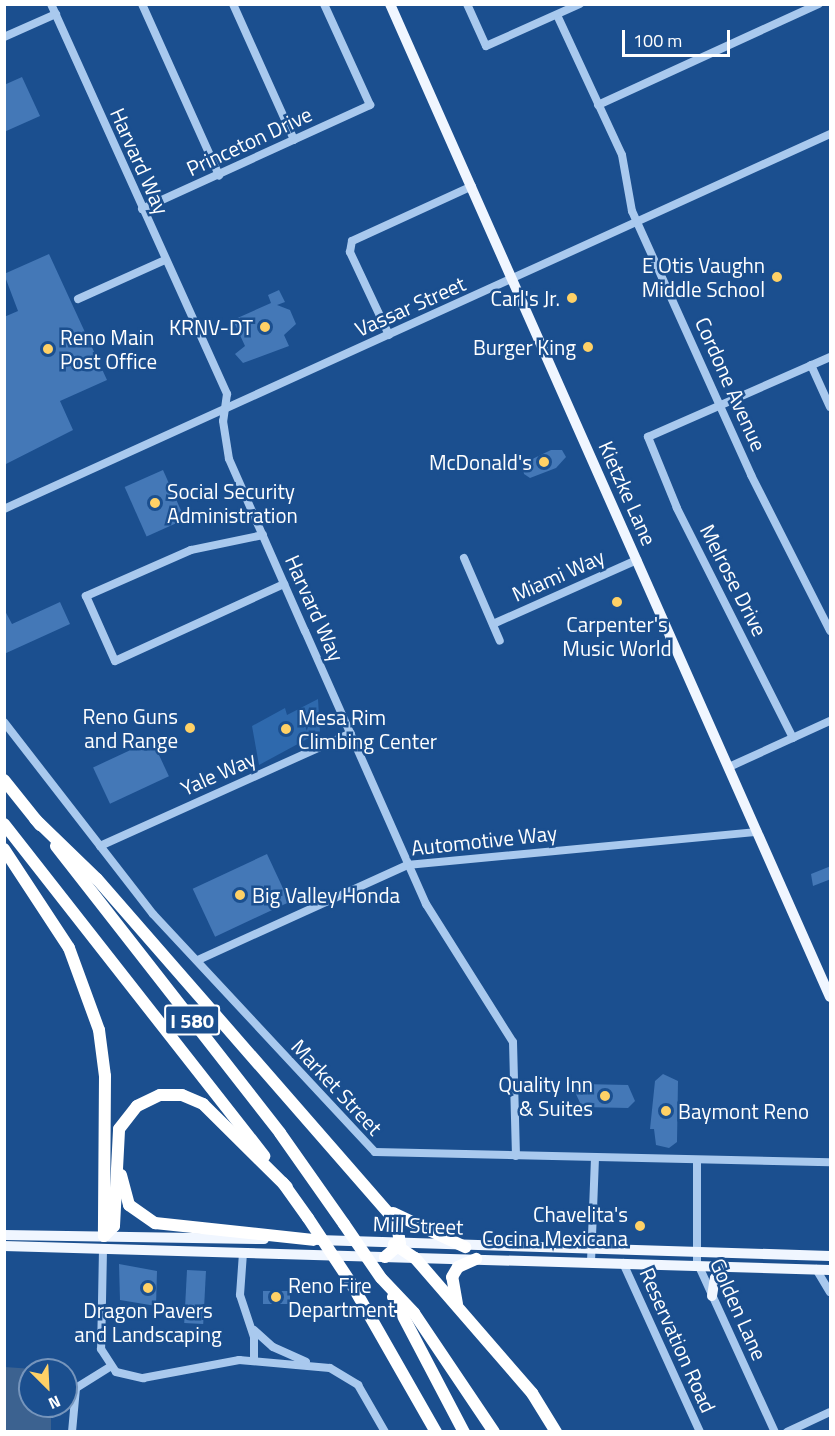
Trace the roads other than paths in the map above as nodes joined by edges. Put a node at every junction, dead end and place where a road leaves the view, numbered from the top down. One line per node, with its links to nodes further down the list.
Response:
1 (51, 4): 9 (street, Harvard Way)
2 (142, 4): 15 (street)
3 (233, 4): 14 (street)
4 (324, 4): 14 (street, Princeton Drive)
5 (390, 4): 16 (main road, Kietzke Lane)
6 (467, 4): 10 (street)
7 (580, 4): 10 (street)
8 (819, 4): 12 (street)
9 (56, 14): 11 (street); 17 (street, Harvard Way)
10 (556, 15): 12 (street, Cordone Avenue)
11 (4, 37)
12 (598, 105): 18 (street, Cordone Avenue)
13 (831, 134): 18 (street, Vassar Street)
14 (294, 140): 15 (street, Princeton Drive)
15 (219, 175): 17 (street, Princeton Drive)
16 (472, 186): 20 (main road, Kietzke Lane); 22 (street)
17 (142, 209): 19 (street, Harvard Way)
18 (638, 221): 20 (street, Vassar Street); 25 (street, Cordone Avenue)
19 (165, 260): 21 (street); 27 (street, Harvard Way)
20 (513, 280): 22 (street, Vassar Street); 31 (main road, Kietzke Lane)
21 (78, 299)
22 (389, 335): 27 (street, Vassar Street)
23 (831, 357): 24 (street)
24 (811, 365): 25 (street); 26 (street)
25 (721, 406): 34 (street, Cordone Avenue); 39 (street, Melrose Drive)
26 (831, 407)
27 (225, 409): 28 (street, Vassar Street); 29 (street, Harvard Way)
28 (4, 509)
29 (263, 535): 32 (street, Harvard Way); 32 (street)
30 (464, 558): 33 (street)
31 (637, 560): 33 (street, Miami Way); 40 (main road, Kietzke Lane)
32 (284, 584): 38 (street, Harvard Way)
33 (493, 624): 35 (street)
34 (831, 631)
35 (500, 640)
36 (831, 721): 39 (street)
37 (4, 722): 45 (street, Market Street)
38 (351, 733): 45 (street, Yale Way); 47 (street, Harvard Way)
39 (793, 738): 40 (street)
40 (729, 767): 44 (main road, Kietzke Lane)
41 (4, 780): 42 (highway, I 580)
42 (34, 819): 56 (highway); 75 (highway, I 580, bridge)
43 (4, 824): 55 (highway, I 580)
44 (757, 832): 47 (street, Automotive Way); 49 (main road, Kietzke Lane)
45 (100, 846): 48 (street, Market Street)
46 (4, 849): 58 (highway)
47 (409, 865): 48 (street, Automotive Way); 51 (street, Harvard Way)
48 (198, 960): 51 (street, Market Street)
49 (831, 997)
50 (116, 1144): 55 (highway); 58 (highway); 59 (highway)
51 (516, 1156): 52 (street, Market Street)
52 (595, 1158): 53 (street, Market Street); 67 (street)
53 (697, 1160): 54 (street, Market Street); 70 (street, Golden Lane)
54 (831, 1162)
55 (287, 1187): 86 (highway, I 580, bridge)
56 (372, 1195): 60 (highway); 62 (highway)
57 (4, 1234): 58 (main road, Mill Street)
58 (104, 1236): 59 (main road, Mill Street); 63 (main road)
59 (313, 1240): 60 (main road, Mill Street)
60 (398, 1245): 62 (main road, Mill Street); 66 (highway); 68 (highway)
61 (4, 1246): 63 (main road, Mill Street)
62 (465, 1247): 67 (main road, Mill Street)
63 (103, 1250): 64 (main road, Mill Street); 81 (street)
64 (243, 1253): 66 (main road, Mill Street); 79 (street)
65 (831, 1256): 70 (main road, Mill Street)
66 (385, 1257): 68 (main road, Mill Street)
67 (591, 1257): 69 (main road, Mill Street); 70 (main road, Mill Street); 71 (main road, Mill Street)
68 (415, 1258): 69 (main road, Mill Street); 78 (highway)
69 (476, 1259): 78 (highway)
70 (697, 1260): 71 (main road, Mill Street); 72 (main road, Mill Street); 77 (street, Golden Lane)
71 (623, 1263): 90 (street, Reservation Road)
72 (725, 1266): 73 (main road, Mill Street); 77 (main road)
73 (816, 1269): 74 (main road, Mill Street); 76 (street)
74 (831, 1270)
75 (382, 1279): 87 (highway, I 580); 88 (highway)
76 (831, 1292)
77 (712, 1296): 91 (street, Golden Lane)
78 (462, 1313): 89 (highway)
79 (247, 1320): 80 (street); 82 (street)
80 (254, 1360): 81 (street); 82 (street)
81 (110, 1366): 84 (street)
82 (323, 1367): 85 (street)
83 (831, 1412): 92 (street)
84 (72, 1431)
85 (385, 1431)
86 (436, 1431)
87 (464, 1431)
88 (494, 1431)
89 (556, 1431)
90 (700, 1431)
91 (775, 1431)
92 (787, 1431)

